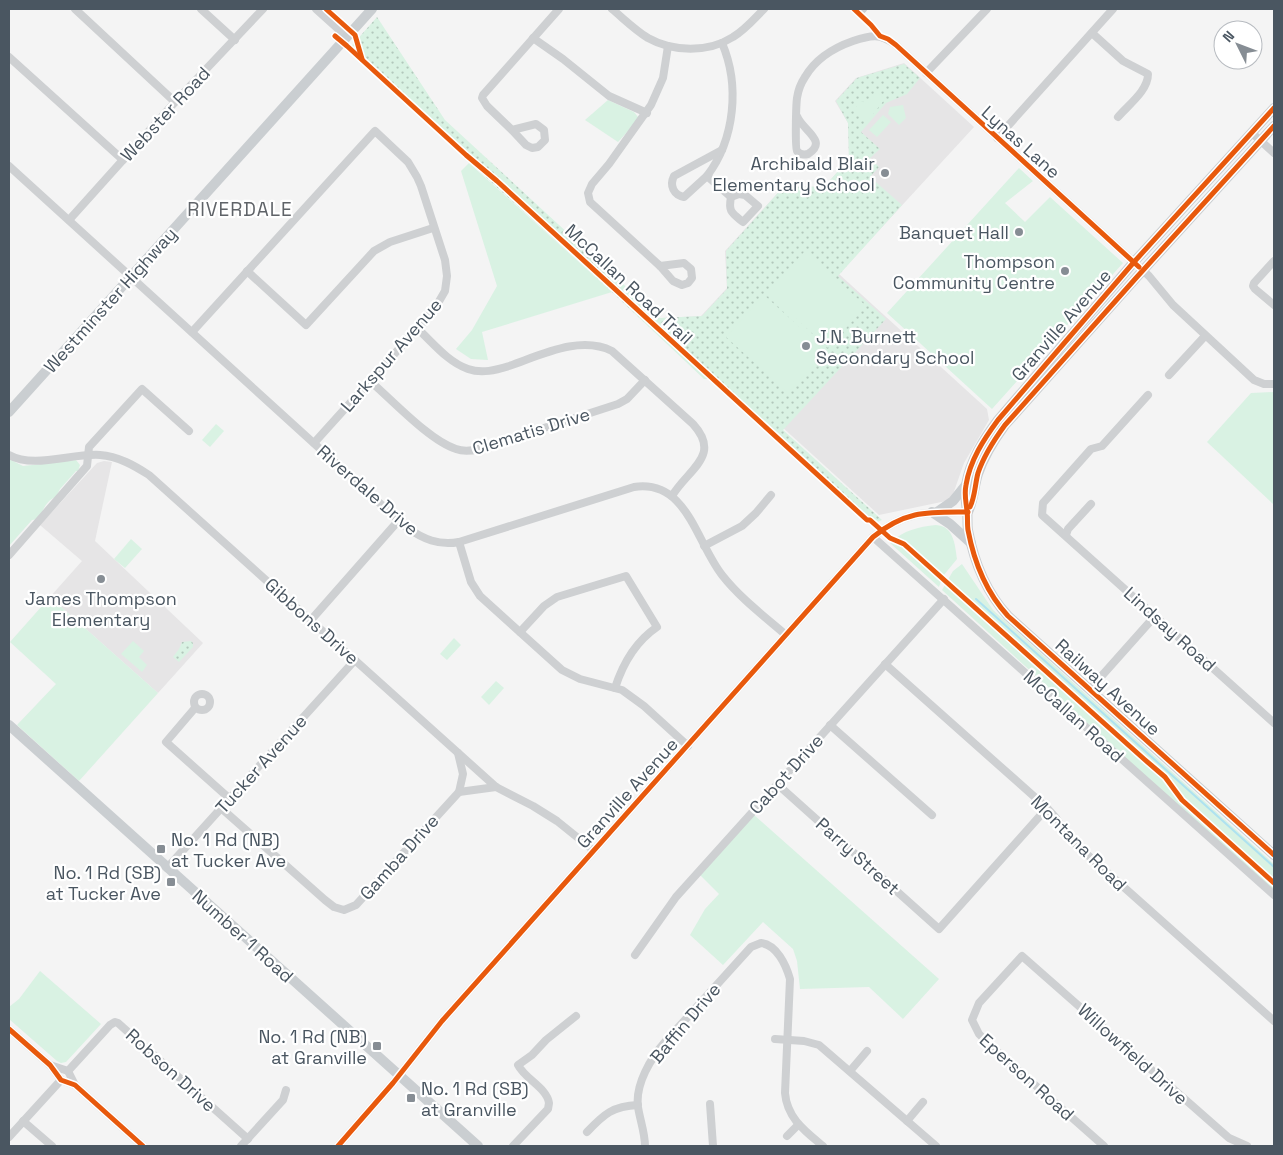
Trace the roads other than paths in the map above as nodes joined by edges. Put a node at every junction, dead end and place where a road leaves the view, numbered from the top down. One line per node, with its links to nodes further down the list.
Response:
1 (75, 9): 19 (street)
2 (201, 9): 14 (street)
3 (263, 9): 14 (street, Webster Road)
4 (316, 9): 12 (street)
5 (372, 9): 12 (main road, Westminster Highway)
6 (559, 9): 13 (street)
7 (612, 9): 16 (street)
8 (987, 9): 18 (street)
9 (1114, 9): 11 (street)
10 (760, 10): 15 (street)
11 (1092, 33): 23 (street); 27 (street)
12 (346, 36): 42 (main road, Westminster Highway)
13 (533, 38): 21 (street); 25 (street)
14 (235, 40): 19 (street, Webster Road)
15 (722, 43): 16 (street); 29 (street)
16 (668, 46): 21 (street)
17 (9, 57): 31 (street)
18 (926, 73): 22 (street, Lynas Lane); 27 (street, Lynas Lane)
19 (176, 102): 31 (street, Webster Road)
20 (1274, 108): 26 (main road, Granville Avenue)
21 (647, 113): 39 (street)
22 (798, 116): 22 (street)
23 (1118, 117)
24 (1274, 126): 28 (main road, Granville Avenue)
25 (512, 130)
26 (1252, 133): 28 (street); 38 (main road, Granville Avenue)
27 (997, 138): 38 (street, Lynas Lane)
28 (1261, 141): 30 (street); 40 (main road, Granville Avenue)
29 (722, 150): 33 (street); 33 (street)
30 (1274, 153)
31 (123, 160): 35 (street, Webster Road)
32 (9, 166): 35 (street, Riverdale Drive)
33 (707, 176): 34 (street)
34 (731, 197)
35 (69, 220): 42 (street, Riverdale Drive)
36 (433, 228): 41 (street); 41 (street, Larkspur Avenue); 44 (street, Larkspur Avenue)
37 (1274, 261): 43 (street)
38 (1134, 262): 40 (street, Lynas Lane); 57 (main road, Granville Avenue)
39 (660, 266)
40 (1143, 270): 46 (street, Lynas Lane); 62 (main road, Granville Avenue)
41 (247, 271): 45 (street)
42 (130, 277): 45 (street, Riverdale Drive); 52 (main road, Westminster Highway)
43 (1274, 305)
44 (418, 329): 48 (street); 49 (street, Larkspur Avenue)
45 (192, 332): 54 (street, Riverdale Drive)
46 (1205, 336): 47 (street); 50 (street, Lynas Lane)
47 (1169, 376)
48 (645, 380): 49 (street, Clematis Drive); 59 (street)
49 (370, 381): 54 (street, Larkspur Avenue)
50 (1274, 384)
51 (1148, 395): 64 (street, Lindsay Road)
52 (9, 412)
53 (189, 431): 56 (street)
54 (314, 443): 63 (street, Riverdale Drive)
55 (9, 455): 56 (street, Gibbons Drive)
56 (88, 455): 69 (street); 72 (street, Gibbons Drive)
57 (966, 483): 61 (main road); 62 (main road, Granville Avenue)
58 (771, 495): 68 (street)
59 (672, 496): 66 (street, Riverdale Drive); 68 (street)
60 (1091, 504): 64 (street)
61 (935, 512): 62 (street, Granville Avenue); 65 (street, Granville Avenue); 67 (main road)
62 (968, 512): 67 (main road, Railway Avenue)
63 (398, 520): 66 (street, Riverdale Drive); 72 (street)
64 (1066, 535): 71 (street, Lindsay Road)
65 (873, 537): 70 (street, McCallan Road); 74 (street, Granville Avenue)
66 (459, 542): 73 (street)
67 (971, 542): 78 (main road, Railway Avenue)
68 (704, 546): 74 (street)
69 (9, 555)
70 (944, 599): 76 (street, Cabot Drive); 95 (street, McCallan Road)
71 (1156, 616): 78 (street); 80 (street, Lindsay Road)
72 (311, 620): 75 (street, Gibbons Drive)
73 (520, 632): 77 (street); 77 (street)
74 (786, 635): 83 (street, Granville Avenue)
75 (355, 660): 84 (street, Gibbons Drive); 88 (street, Tucker Avenue)
76 (885, 664): 82 (street, Cabot Drive); 90 (street, Montana Road)
77 (615, 688): 83 (street)
78 (1090, 689): 93 (main road, Railway Avenue)
79 (195, 708): 88 (street)
80 (1274, 723)
81 (9, 724): 94 (main road, Number 1 Road)
82 (830, 725): 85 (street, Cabot Drive); 91 (street)
83 (688, 746): 92 (street, Granville Avenue)
84 (457, 751): 86 (street, Gibbons Drive); 87 (street)
85 (777, 784): 90 (street, Parry Street); 96 (street, Cabot Drive)
86 (496, 787): 87 (street); 92 (street, Gibbons Drive)
87 (458, 792): 89 (street, Gamba Drive)
88 (230, 799): 89 (street, Tucker Avenue)
89 (221, 808): 94 (street, Tucker Avenue)
90 (1047, 808): 99 (street, Montana Road)
91 (932, 815)
92 (593, 850): 108 (street, Granville Avenue)
93 (1274, 855)
94 (168, 868): 108 (main road, Number 1 Road)
95 (1274, 895)
96 (635, 955)
97 (1022, 956): 130 (street, Eperson Road); 131 (street, Willowfield Drive)
98 (576, 1016): 125 (street)
99 (1274, 1021)
100 (9, 1028): 101 (street)
101 (15, 1034): 104 (street); 107 (street)
102 (775, 1039): 103 (street)
103 (787, 1040): 106 (street); 112 (street, Baffin Drive); 115 (street)
104 (9, 1041)
105 (867, 1051): 106 (street)
106 (850, 1071): 114 (street)
107 (64, 1075): 113 (street); 119 (street, Robson Drive); 121 (street)
108 (399, 1075): 123 (street, Granville Avenue); 124 (main road, Number 1 Road)
109 (286, 1090): 119 (street)
110 (923, 1102): 114 (street)
111 (710, 1104): 127 (street)
112 (638, 1105): 116 (street); 126 (street, Baffin Drive)
113 (23, 1121): 118 (street); 120 (street)
114 (907, 1121): 129 (street)
115 (798, 1125): 117 (street); 128 (street)
116 (587, 1132)
117 (786, 1136)
118 (9, 1137)
119 (248, 1139): 122 (street)
120 (52, 1146)
121 (143, 1146)
122 (241, 1146)
123 (338, 1146)
124 (477, 1146)
125 (513, 1146)
126 (645, 1146)
127 (713, 1146)
128 (823, 1146)
129 (936, 1146)
130 (1104, 1146)
131 (1247, 1146)

